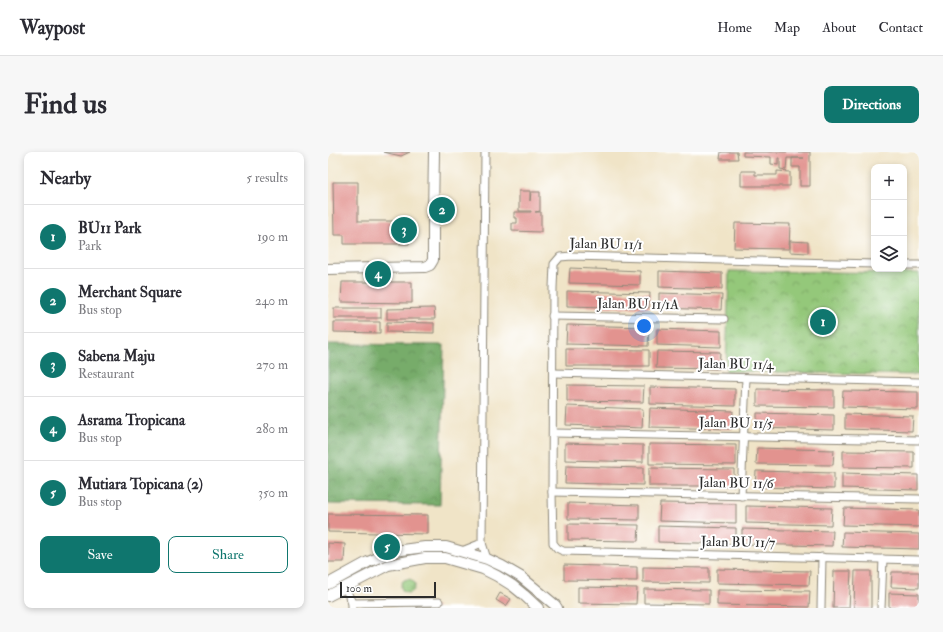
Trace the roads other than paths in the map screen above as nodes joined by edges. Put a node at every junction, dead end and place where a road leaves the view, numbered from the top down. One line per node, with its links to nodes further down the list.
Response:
1 (434, 152): 6 (main road)
2 (485, 152): 18 (street)
3 (871, 264): 7 (street, Jalan BU 11/1)
4 (907, 265): 5 (street)
5 (919, 265)
6 (328, 268)
7 (552, 316): 8 (street, Jalan BU 11/1A); 9 (street, Jalan BU 11/1)
8 (724, 318)
9 (552, 373): 10 (street, Jalan BU 11/4); 12 (street, Jalan BU 11/1)
10 (746, 378): 11 (street, Jalan BU 11/4); 13 (street)
11 (919, 382)
12 (553, 433): 13 (street, Jalan BU 11/5); 15 (street, Jalan BU 11/1)
13 (743, 436): 14 (street, Jalan BU 11/5); 16 (street)
14 (919, 440)
15 (552, 492): 16 (street, Jalan BU 11/6); 19 (street, Jalan BU 11/1)
16 (741, 496): 17 (street, Jalan BU 11/6)
17 (919, 499)
18 (482, 543): 20 (street); 22 (street)
19 (557, 548): 21 (street, Jalan BU 11/7)
20 (462, 551): 22 (main road); 25 (main road)
21 (822, 557): 23 (street, Jalan BU 11/7); 35 (street)
22 (487, 559): 27 (main road)
23 (883, 559): 24 (street, Jalan BU 11/7); 36 (street)
24 (919, 560)
25 (328, 584)
26 (346, 587): 28 (main road); 30 (street); 32 (main road)
27 (538, 591): 32 (main road); 33 (main road)
28 (328, 596)
29 (439, 602): 31 (street)
30 (352, 605): 31 (street)
31 (410, 605)
32 (534, 605)
33 (556, 606): 34 (main road)
34 (545, 608)
35 (821, 608)
36 (881, 608)

